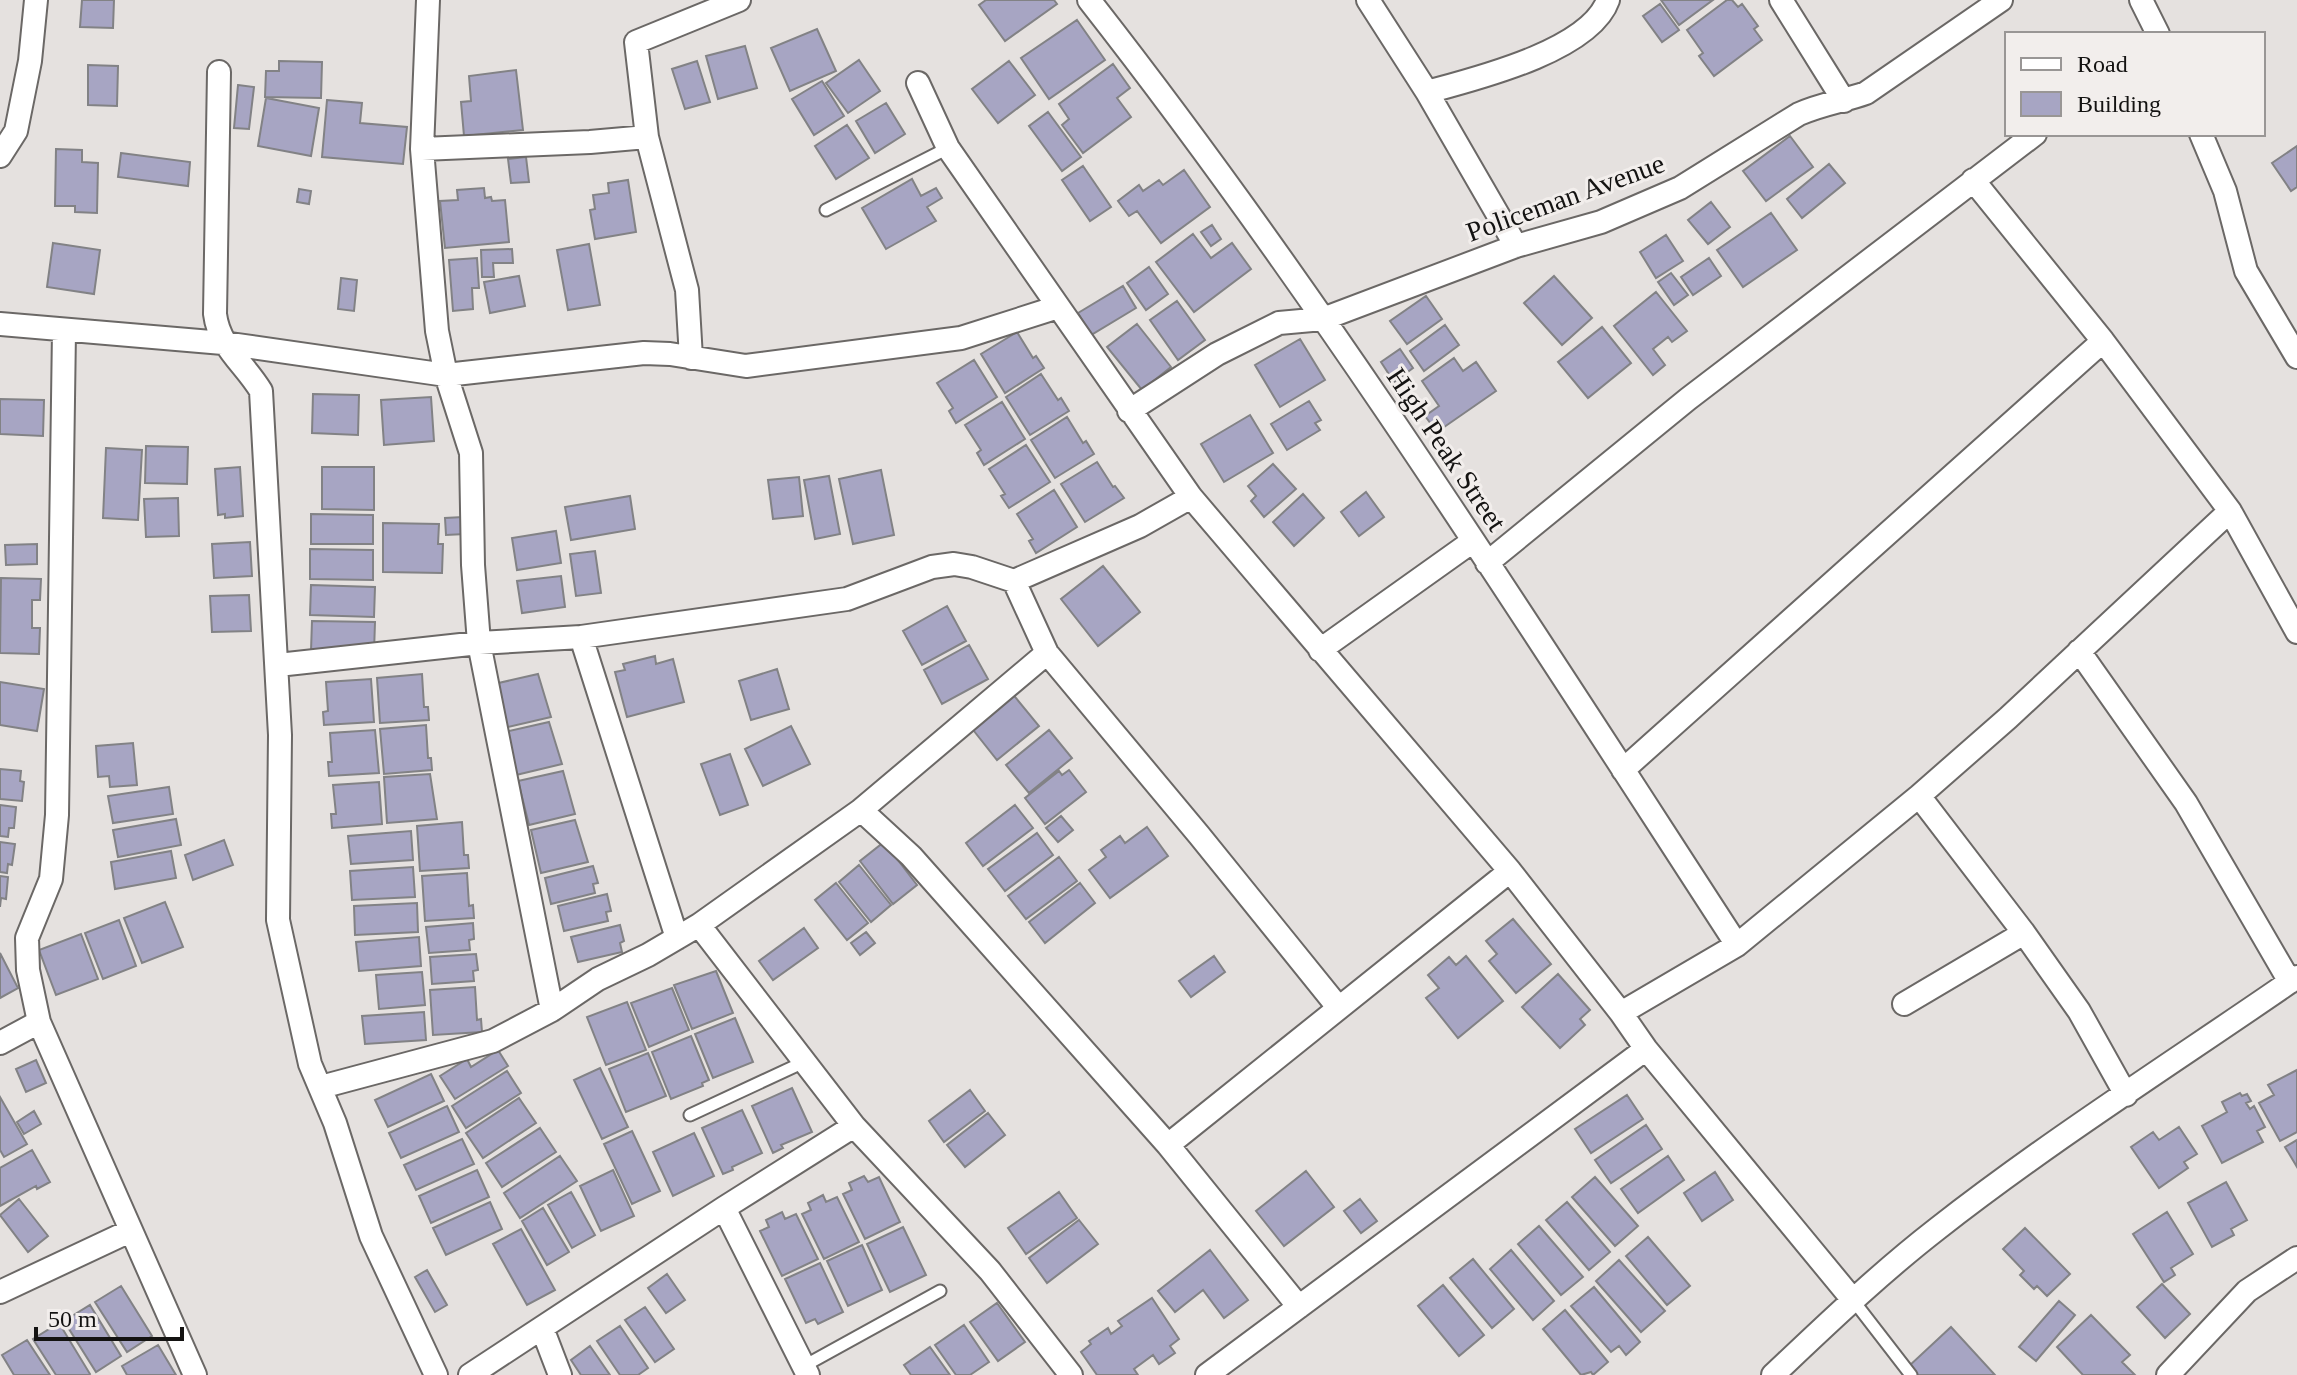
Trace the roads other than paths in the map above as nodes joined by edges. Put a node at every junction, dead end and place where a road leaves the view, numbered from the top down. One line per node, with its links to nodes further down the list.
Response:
1 (36, 0): 20 (street)
2 (428, 0): 19 (street)
3 (739, 0): 17 (street)
4 (1089, 0): 25 (street, High Peak Street)
5 (1368, 0): 13 (street)
6 (1608, 0): 13 (street)
7 (1781, 0): 14 (street)
8 (2001, 0): 14 (street, Policeman Avenue)
9 (2141, 0): 10 (street)
10 (2157, 32)
11 (219, 72): 29 (street)
12 (918, 83): 18 (street)
13 (1427, 92): 23 (street)
14 (1844, 101): 23 (street, Policeman Avenue)
15 (2032, 136): 21 (street)
16 (2202, 136): 30 (street)
17 (647, 137): 19 (street); 31 (street)
18 (948, 148): 22 (lane); 24 (street)
19 (422, 149): 32 (street)
20 (0, 156)
21 (1973, 180): 28 (street); 37 (street)
22 (826, 210)
23 (1516, 246): 25 (street, Policeman Avenue)
24 (1058, 307): 31 (street); 33 (street)
25 (1323, 319): 33 (street, Policeman Avenue); 36 (street, High Peak Street)
26 (0, 324): 27 (street)
27 (64, 331): 29 (street); 59 (street)
28 (2103, 341): 35 (street); 46 (street)
29 (223, 343): 32 (street); 45 (street)
30 (2297, 357)
31 (691, 358): 32 (street)
32 (446, 375): 41 (street)
33 (1129, 411): 34 (street)
34 (1191, 497): 38 (street); 42 (street)
35 (2230, 511): 39 (street); 43 (street)
36 (1473, 541): 37 (street, High Peak Street); 42 (street)
37 (1487, 563): 46 (street, High Peak Street)
38 (1014, 581): 40 (street); 44 (street)
39 (2297, 632)
40 (581, 637): 41 (street); 52 (street)
41 (479, 643): 45 (street); 57 (street)
42 (1320, 650): 49 (street)
43 (2079, 651): 47 (street); 54 (street)
44 (1047, 653): 48 (street); 56 (street)
45 (278, 665): 63 (street)
46 (1623, 770): 53 (street, High Peak Street)
47 (1919, 796): 51 (street); 53 (street)
48 (861, 810): 50 (street); 67 (street)
49 (1510, 871): 56 (street); 58 (street)
50 (699, 925): 52 (street); 62 (street)
51 (2024, 933): 55 (street); 64 (street)
52 (677, 938): 57 (street)
53 (1737, 945): 58 (street)
54 (2293, 979): 64 (street)
55 (1904, 1004)
56 (1338, 1007): 67 (street)
57 (552, 1010): 63 (street)
58 (1621, 1013): 61 (street)
59 (39, 1022): 60 (street); 69 (street)
60 (0, 1043)
61 (1646, 1049): 73 (street); 74 (street)
62 (804, 1062): 65 (lane); 66 (street)
63 (321, 1087): 78 (street)
64 (2126, 1095): 73 (street)
65 (690, 1115)
66 (854, 1126): 68 (street); 81 (street)
67 (1168, 1145): 74 (street)
68 (724, 1208): 75 (street); 76 (street)
69 (130, 1231): 72 (street); 77 (street)
70 (2297, 1258): 85 (street)
71 (940, 1291): 76 (lane)
72 (0, 1292)
73 (1853, 1300): 83 (street); 84 (lane)
74 (1299, 1307): 82 (street)
75 (542, 1328): 79 (street); 80 (street)
76 (806, 1370)
77 (195, 1375)
78 (436, 1375)
79 (470, 1375)
80 (560, 1375)
81 (1071, 1375)
82 (1207, 1375)
83 (1773, 1375)
84 (1911, 1375)
85 (2168, 1375)

